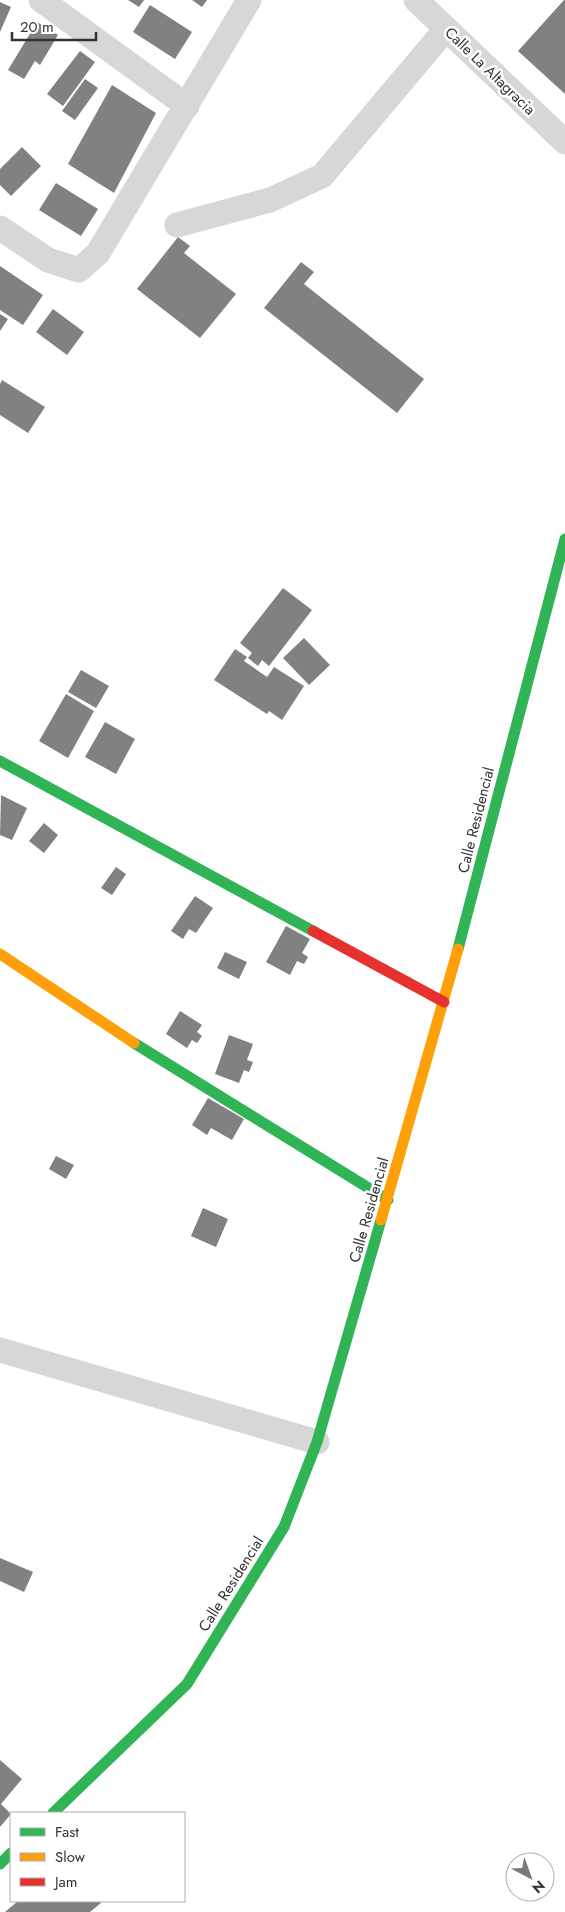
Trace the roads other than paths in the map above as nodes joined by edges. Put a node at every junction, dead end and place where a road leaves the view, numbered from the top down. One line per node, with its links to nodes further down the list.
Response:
1 (41, 0): 5 (street)
2 (249, 0): 5 (street)
3 (416, 0): 4 (street, Calle La Altagracia)
4 (446, 28): 6 (street, Calle La Altagracia); 7 (street)
5 (187, 106): 8 (street)
6 (565, 142)
7 (177, 225)
8 (0, 228)
9 (565, 539): 12 (main road, Calle Residencial)
10 (0, 761): 12 (main road)
11 (0, 954): 13 (main road)
12 (444, 1002): 13 (main road, Calle Residencial)
13 (388, 1200): 15 (main road, Calle Residencial)
14 (0, 1350): 15 (street)
15 (317, 1442): 16 (main road, Calle Residencial)
16 (54, 1812)
17 (10, 1854): 18 (main road)
18 (0, 1864)

